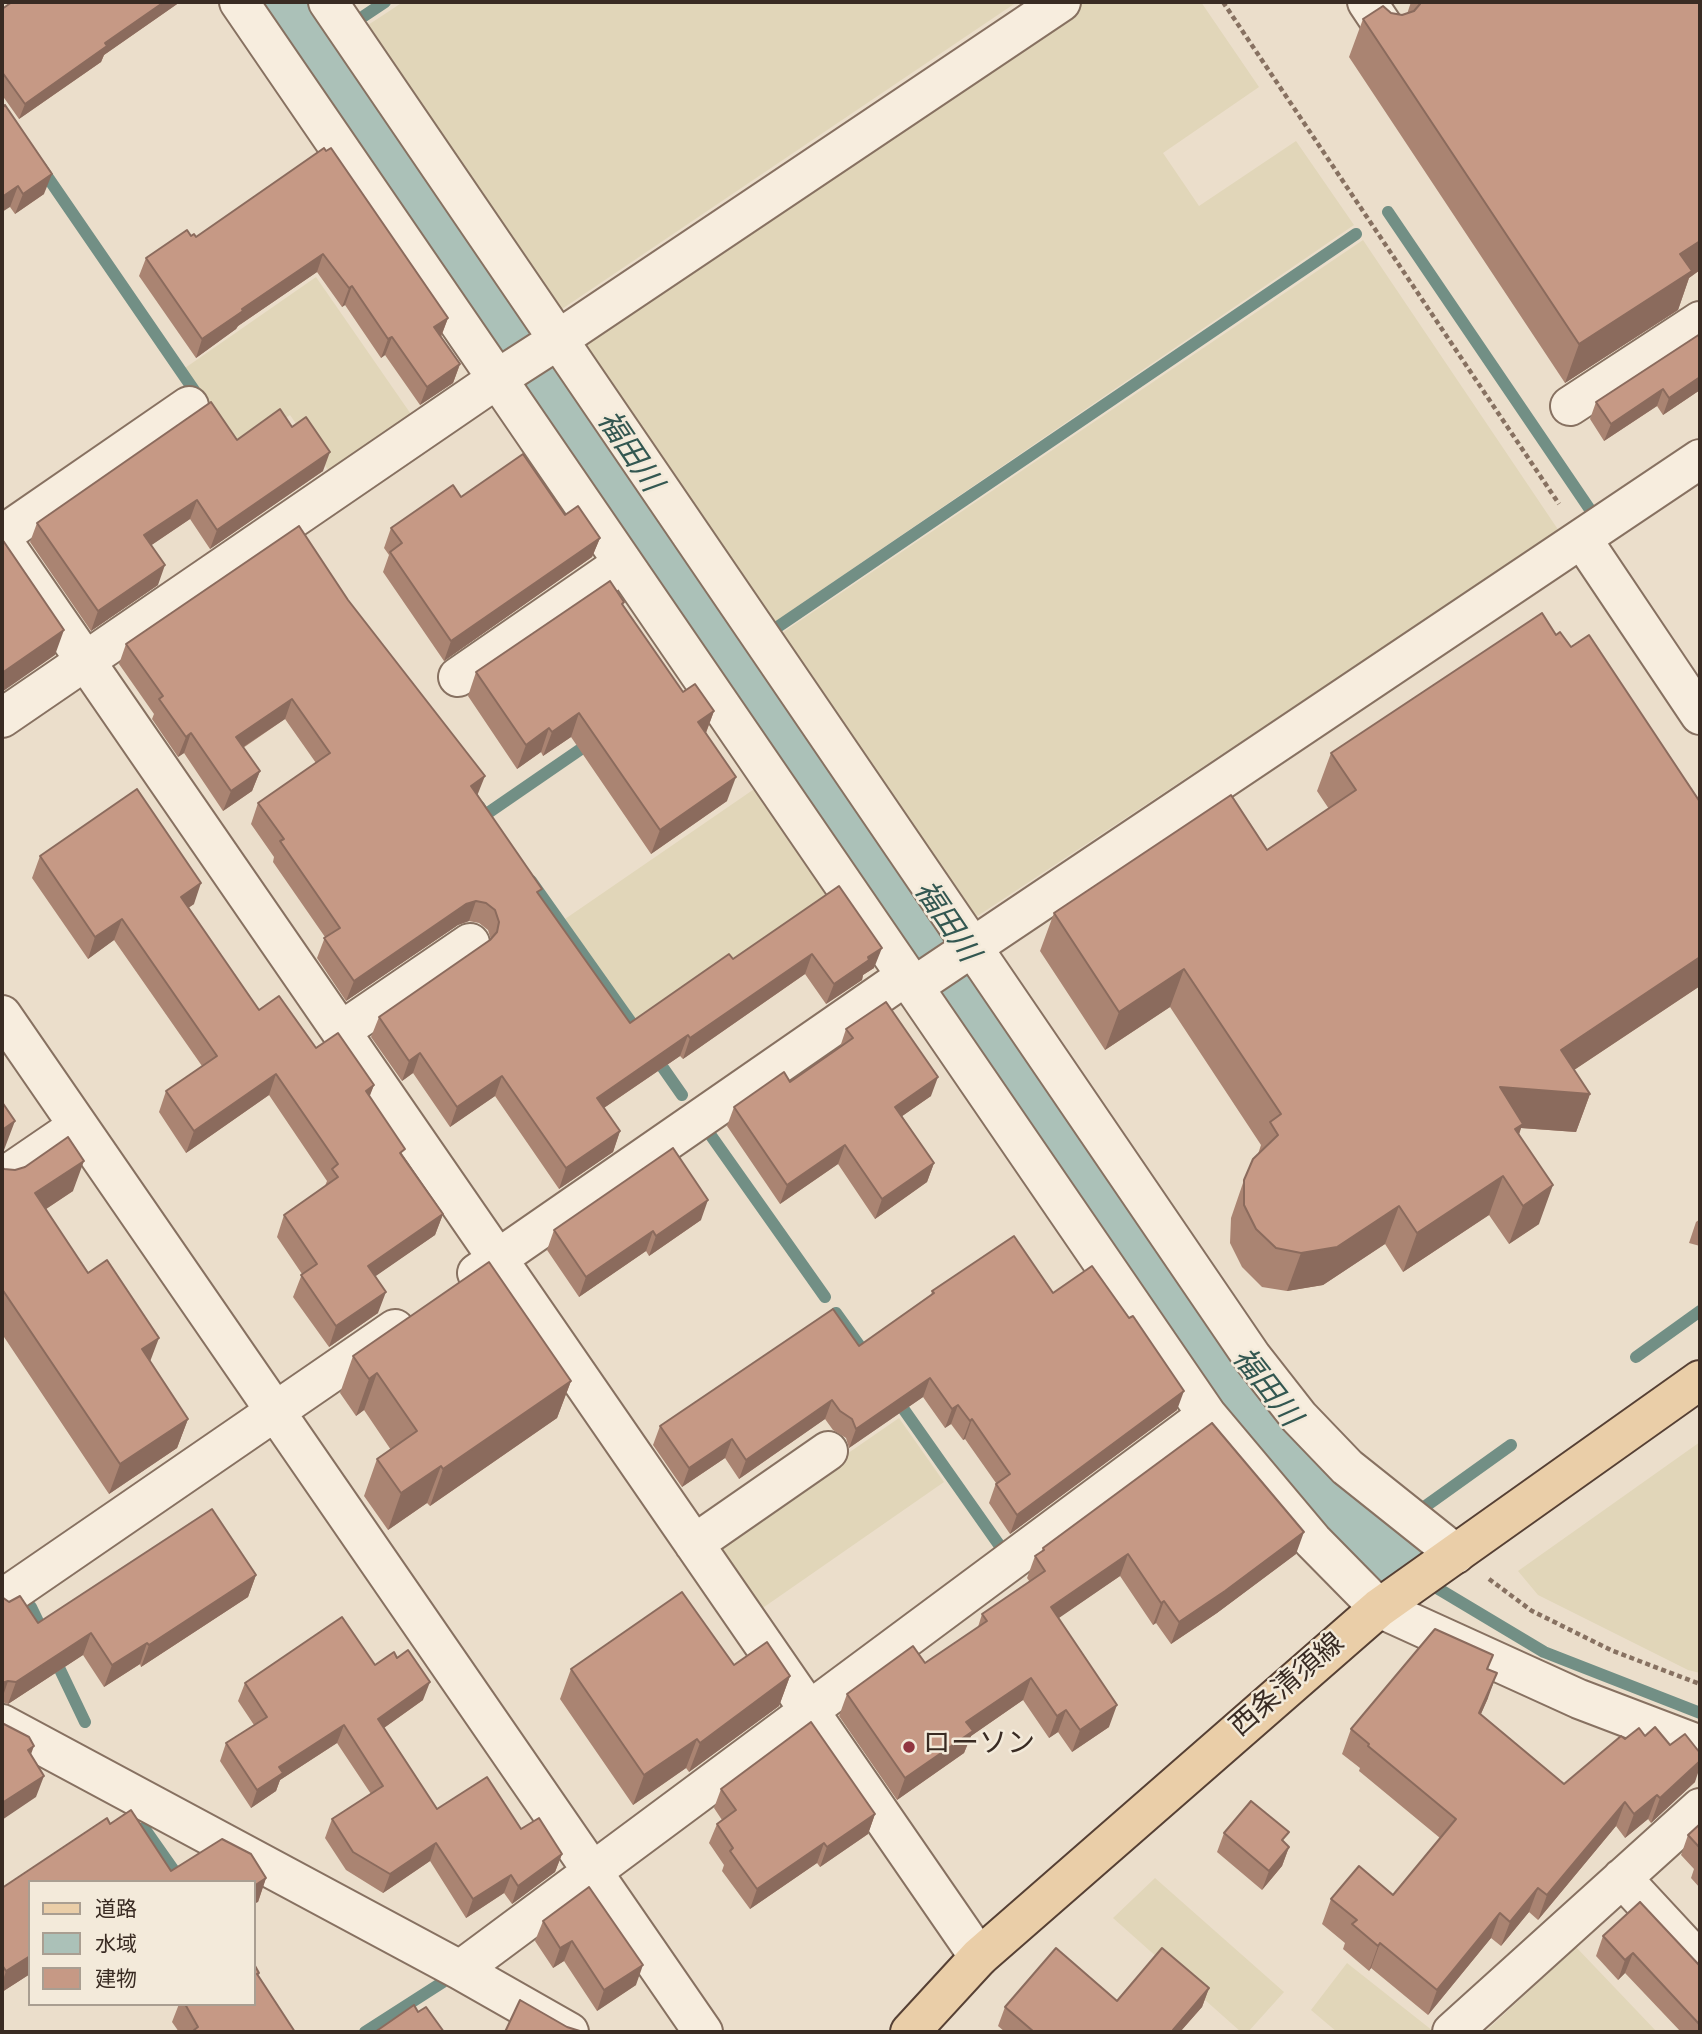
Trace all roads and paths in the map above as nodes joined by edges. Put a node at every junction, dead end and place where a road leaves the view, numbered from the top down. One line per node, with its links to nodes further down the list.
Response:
1 (239, 2): 7 (street)
2 (328, 2): 6 (street)
3 (1061, 2): 6 (street)
4 (1223, 2): 12 (path)
5 (1700, 321): 9 (street)
6 (554, 342): 7 (street); 19 (street)
7 (497, 379): 13 (street); 14 (street)
8 (189, 406): 11 (street)
9 (1570, 406)
10 (1700, 458): 12 (street)
11 (2, 538): 14 (street)
12 (1582, 539): 16 (street); 19 (street)
13 (623, 563): 15 (street); 20 (street)
14 (85, 661): 17 (street); 22 (street)
15 (458, 677)
16 (1700, 715)
17 (2, 718)
18 (470, 943): 22 (street)
19 (969, 949): 20 (street); 33 (street)
20 (914, 981): 25 (street); 30 (street)
21 (2, 1014): 23 (street)
22 (341, 1031): 25 (street)
23 (78, 1126): 24 (street); 29 (street)
24 (2, 1178)
25 (498, 1258): 26 (street); 32 (street)
26 (453, 1289)
27 (419, 1312): 29 (street)
28 (1700, 1380): 33 (main road, 西条清須線)
29 (275, 1412): 34 (street); 41 (street)
30 (1207, 1415): 35 (street); 37 (street)
31 (828, 1451): 32 (street)
32 (694, 1544): 37 (street)
33 (1448, 1559): 35 (main road, 西条清須線); 36 (path)
34 (4, 1592)
35 (1387, 1602): 39 (street); 43 (main road, 西条清須線)
36 (1700, 1684)
37 (810, 1711): 41 (street); 43 (street)
38 (2, 1724): 45 (street)
39 (1700, 1745)
40 (1700, 1808): 42 (street)
41 (592, 1872): 45 (street); 47 (street)
42 (1622, 1878): 44 (street); 49 (street)
43 (979, 1957): 48 (main road, 西条清須線)
44 (1700, 1962)
45 (460, 1970): 46 (street)
46 (569, 2032)
47 (703, 2032)
48 (910, 2032)
49 (1452, 2032)

